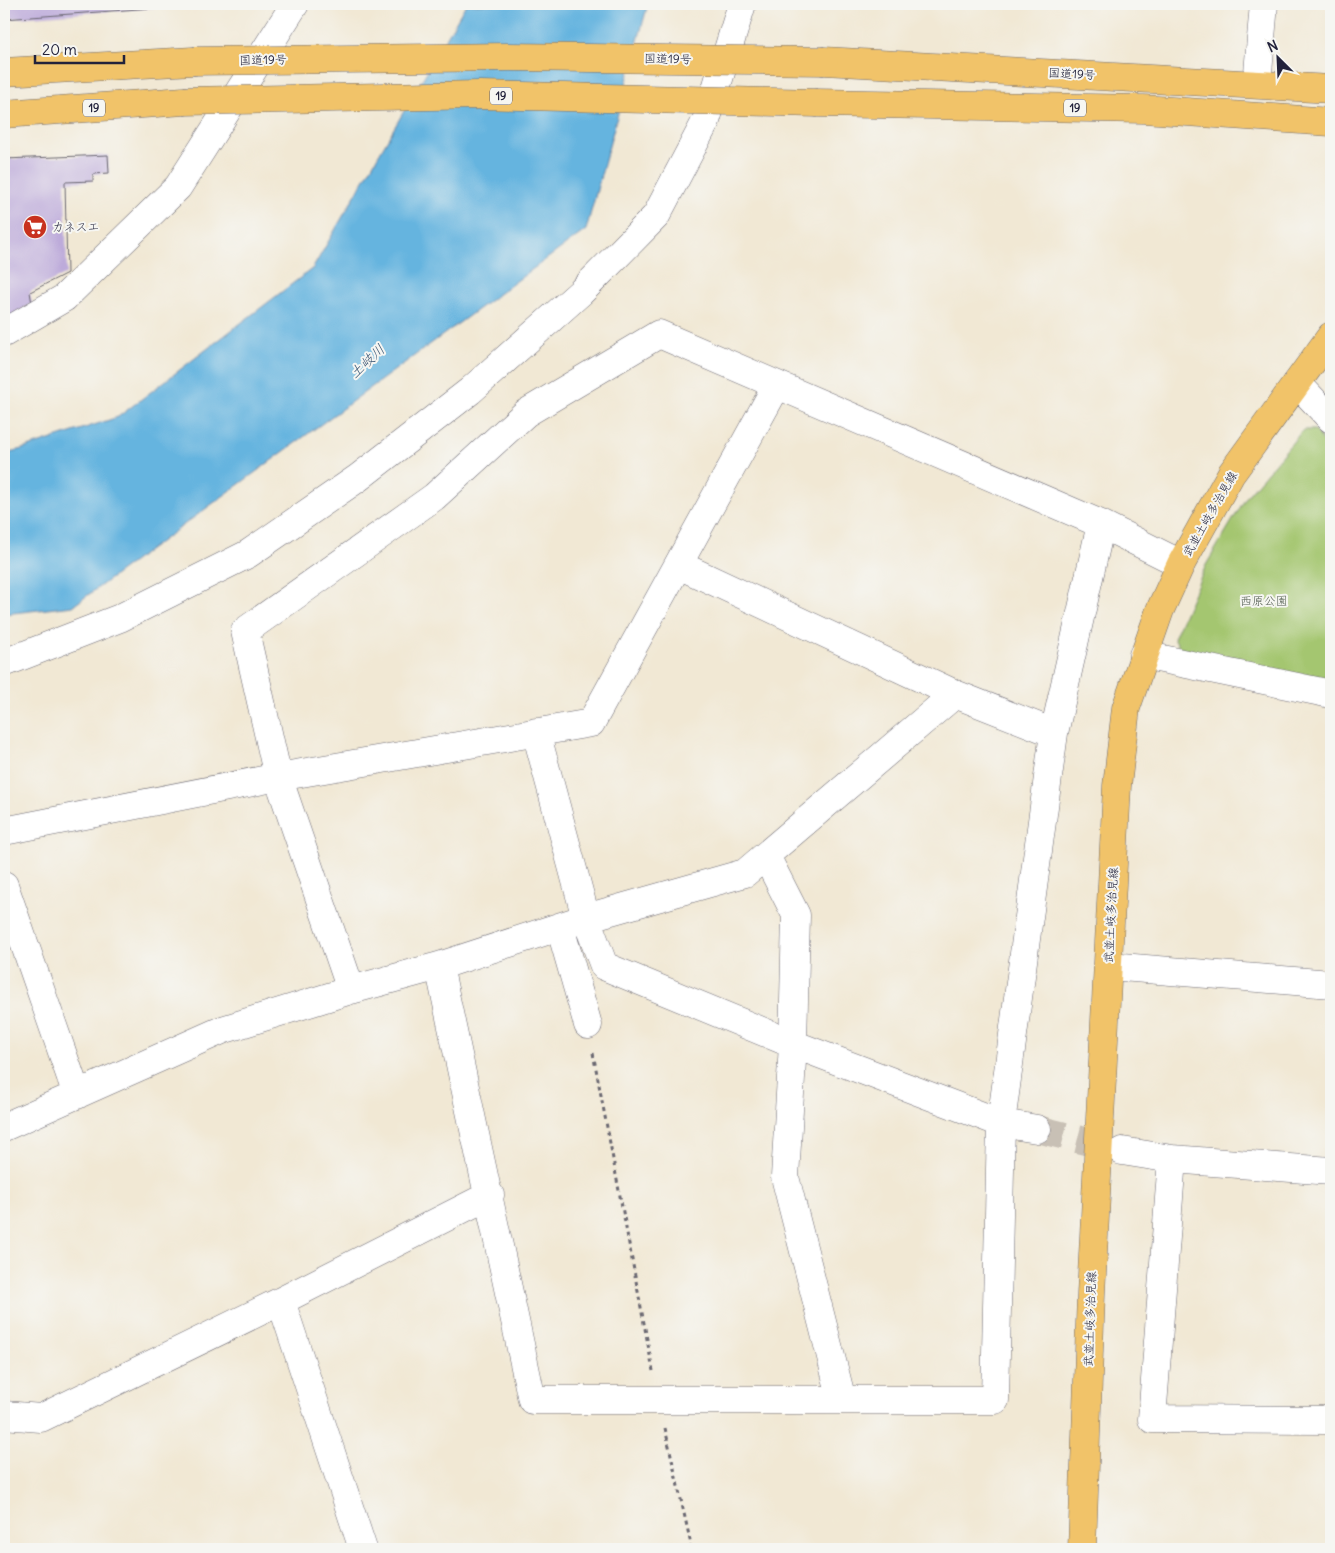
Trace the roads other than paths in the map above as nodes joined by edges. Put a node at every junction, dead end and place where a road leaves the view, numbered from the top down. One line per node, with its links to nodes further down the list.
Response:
1 (295, 4): 9 (street)
2 (742, 4): 18 (street)
3 (1264, 4): 5 (street)
4 (4, 72): 5 (main road, 国道19号, bridge)
5 (1257, 84): 6 (main road, 国道19号)
6 (1331, 89)
7 (4, 114): 8 (main road, 19, bridge)
8 (1331, 122)
9 (4, 333)
10 (1331, 336): 11 (main road, 武並土岐多治見線)
11 (1297, 384): 13 (street); 16 (main road, 武並土岐多治見線)
12 (777, 385): 14 (street); 15 (street); 23 (street)
13 (1331, 419)
14 (1101, 524): 16 (street); 22 (street)
15 (679, 564): 19 (street); 21 (street)
16 (1181, 564): 17 (main road, 武並土岐多治見線)
17 (1143, 655): 20 (street); 30 (main road, 武並土岐多治見線)
18 (4, 663)
19 (956, 694): 22 (street); 25 (street)
20 (1331, 694)
21 (536, 732): 23 (street); 27 (street)
22 (1054, 733): 36 (street)
23 (278, 777): 24 (street); 32 (street)
24 (4, 831)
25 (766, 856): 27 (street); 34 (street)
26 (4, 885): 35 (street)
27 (586, 918): 28 (street); 34 (street)
28 (560, 927): 29 (street); 33 (street)
29 (439, 966): 32 (street); 42 (street)
30 (1108, 966): 31 (street); 48 (main road, 武並土岐多治見線)
31 (1331, 984)
32 (350, 990): 35 (street)
33 (588, 1025)
34 (793, 1044): 36 (street); 44 (street)
35 (77, 1095): 37 (street)
36 (1001, 1123): 38 (street); 44 (street)
37 (4, 1127)
38 (1037, 1129)
39 (1122, 1151): 40 (street)
40 (1172, 1159): 41 (street); 46 (street)
41 (1331, 1171)
42 (490, 1196): 43 (street); 44 (street)
43 (281, 1301): 45 (street); 47 (street)
44 (842, 1400)
45 (4, 1416)
46 (1331, 1420)
47 (363, 1549)
48 (1082, 1549)

